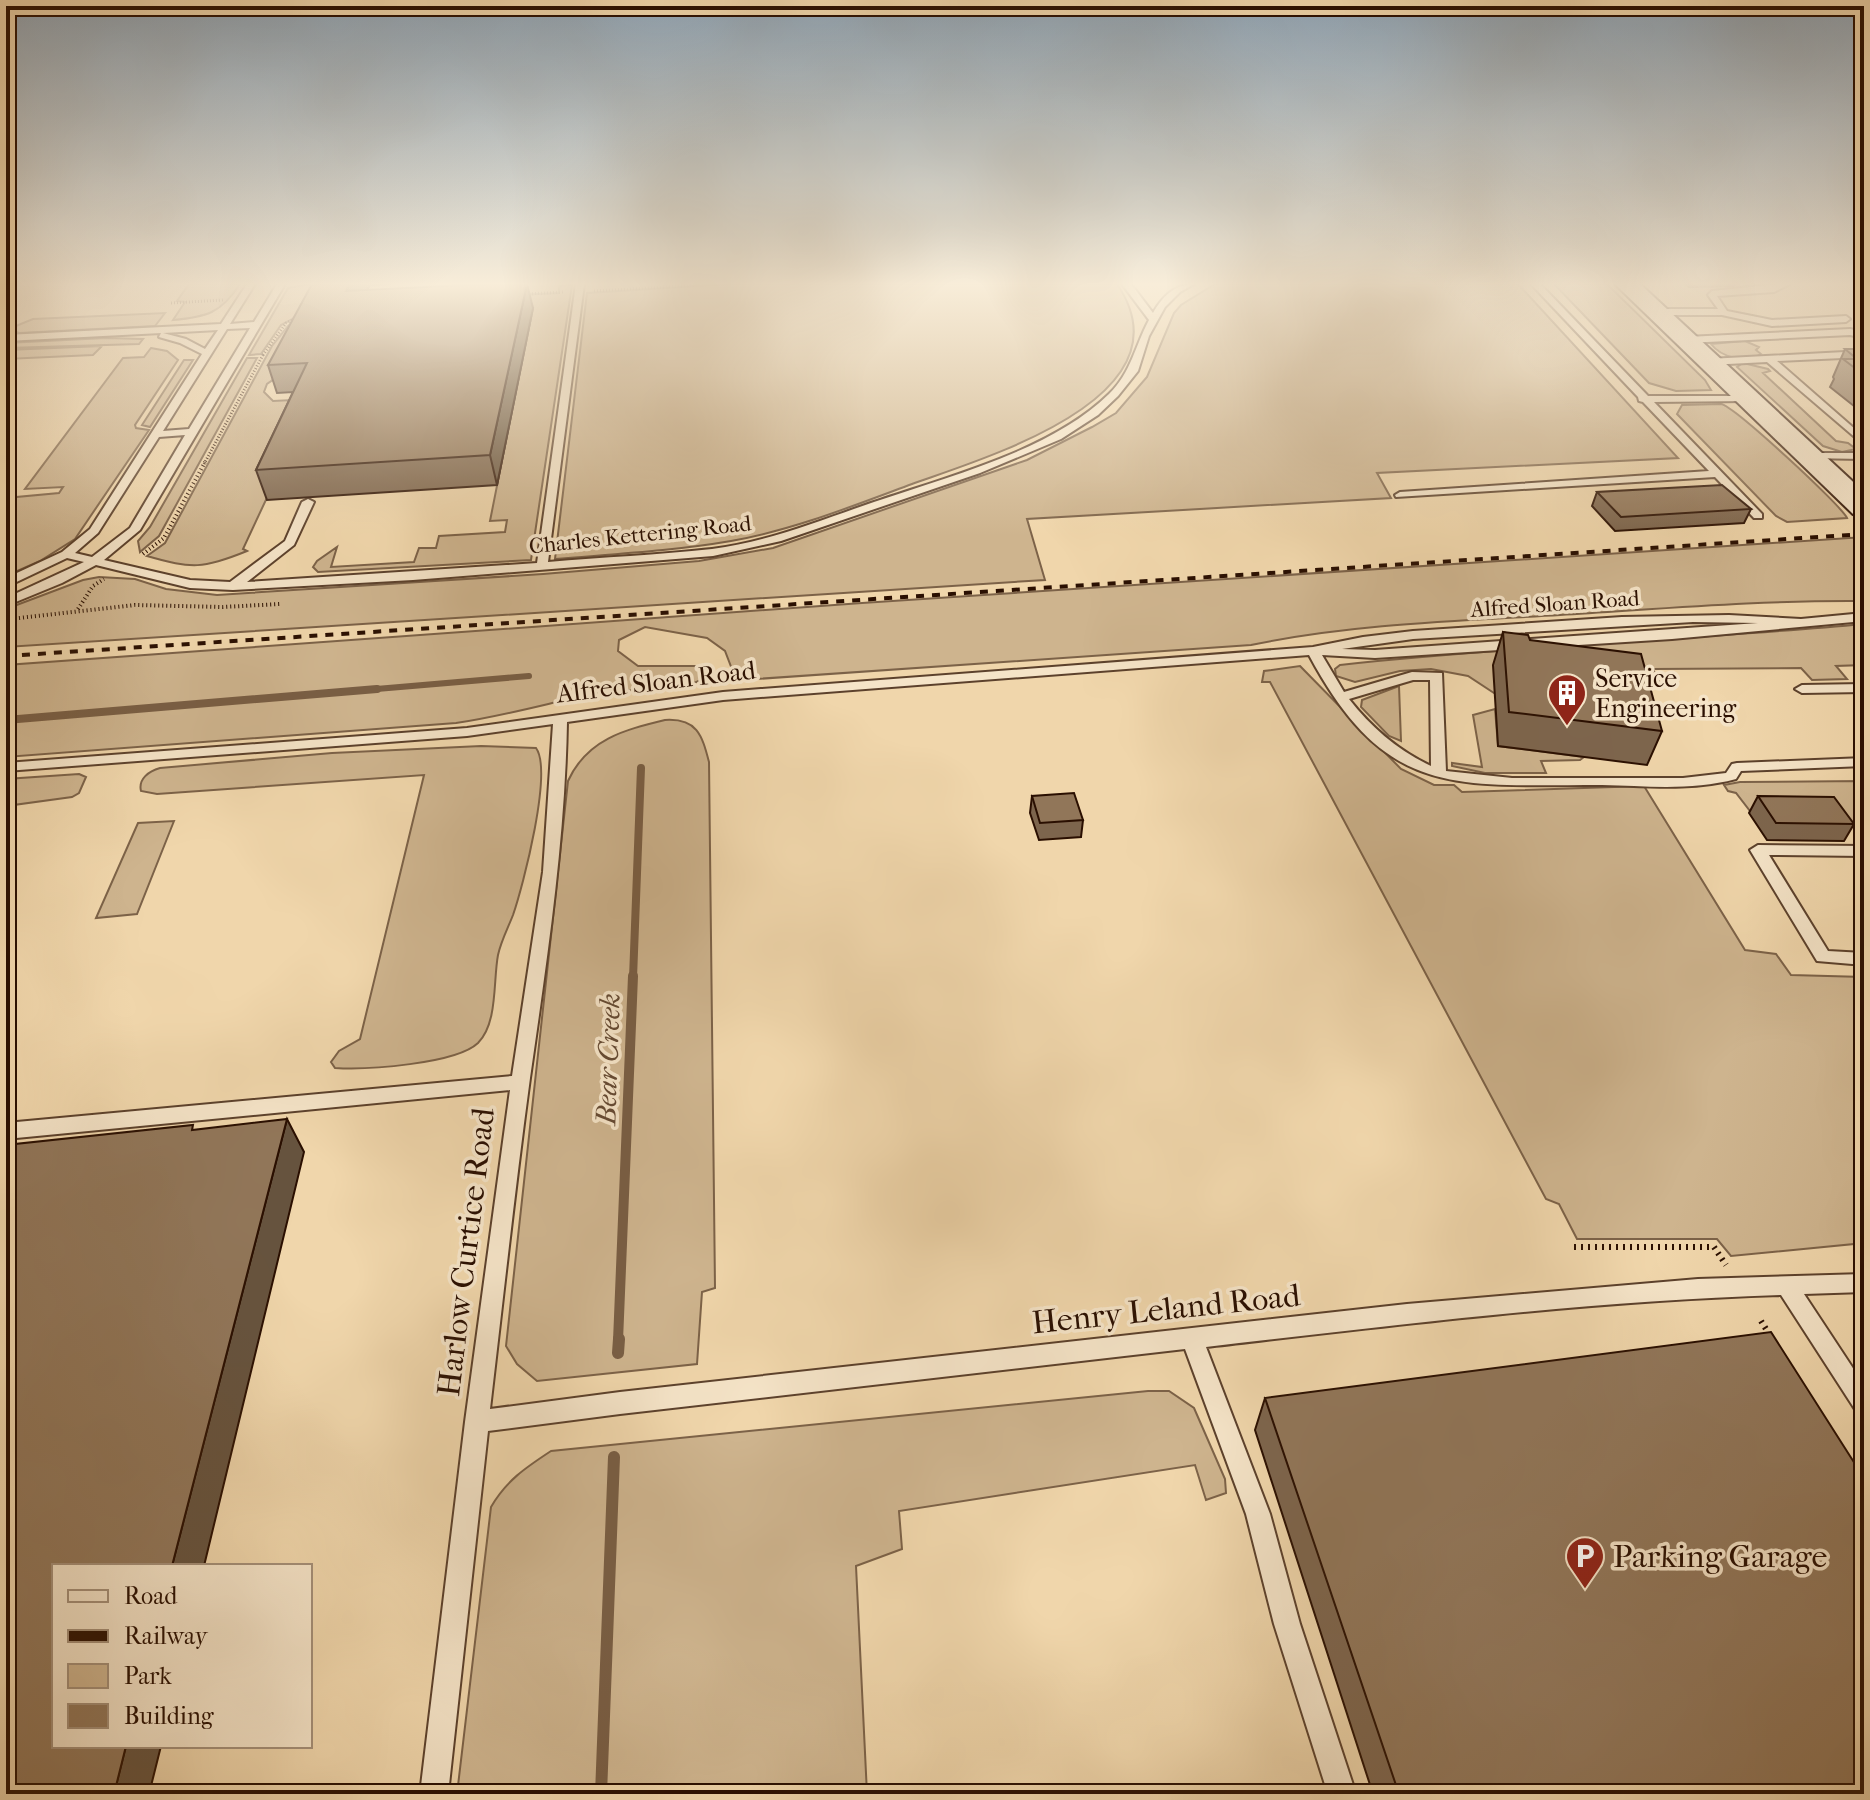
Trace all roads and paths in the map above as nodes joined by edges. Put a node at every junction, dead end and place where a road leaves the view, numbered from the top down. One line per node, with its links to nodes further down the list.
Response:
1 (204, 368): 10 (lane)
2 (231, 368): 9 (lane)
3 (256, 368): 24 (path)
4 (568, 368): 26 (lane)
5 (1134, 368): 26 (lane, Charles Kettering Road)
6 (1613, 368): 12 (lane)
7 (1714, 368): 11 (main road)
8 (1779, 368): 15 (lane)
9 (227, 374): 10 (lane); 13 (lane)
10 (202, 376): 14 (lane)
11 (1747, 398): 12 (lane); 16 (main road)
12 (1642, 399): 18 (lane)
13 (193, 432): 14 (lane); 25 (lane)
14 (155, 434): 23 (lane)
15 (1864, 442)
16 (1809, 456): 17 (lane); 21 (main road)
17 (1864, 456)
18 (1717, 474): 19 (lane); 22 (lane)
19 (1400, 495)
20 (308, 502): 29 (lane)
21 (1864, 508)
22 (1758, 516)
23 (66, 554): 25 (lane, Charles Kettering Road); 28 (lane)
24 (142, 555)
25 (99, 560): 29 (lane, Charles Kettering Road); 30 (lane)
26 (542, 566): 29 (lane, Charles Kettering Road)
27 (108, 576): 32 (path)
28 (6, 583)
29 (232, 586)
30 (6, 602)
31 (1864, 617): 33 (lane, Alfred Sloan Road)
32 (10, 620)
33 (1313, 651): 36 (lane); 37 (lane, Alfred Sloan Road)
34 (1864, 688): 35 (lane)
35 (1802, 689)
36 (1339, 698): 40 (lane); 40 (lane)
37 (560, 718): 39 (lane, Alfred Sloan Road); 43 (lane, Harlow Curtice Road)
38 (1864, 762): 40 (lane)
39 (6, 767)
40 (1438, 774)
41 (1864, 851): 42 (lane)
42 (1864, 959)
43 (520, 1082): 44 (lane); 53 (lane, Harlow Curtice Road)
44 (6, 1131)
45 (1574, 1247): 46 (path)
46 (1727, 1266)
47 (1864, 1283): 48 (lane, Henry Leland Road)
48 (1786, 1285): 50 (lane, Henry Leland Road); 52 (lane)
49 (1761, 1321): 51 (path)
50 (1192, 1339): 53 (lane, Henry Leland Road); 55 (lane)
51 (1778, 1348)
52 (1864, 1404)
53 (476, 1422): 54 (lane, Harlow Curtice Road)
54 (434, 1794)
55 (1342, 1794)

